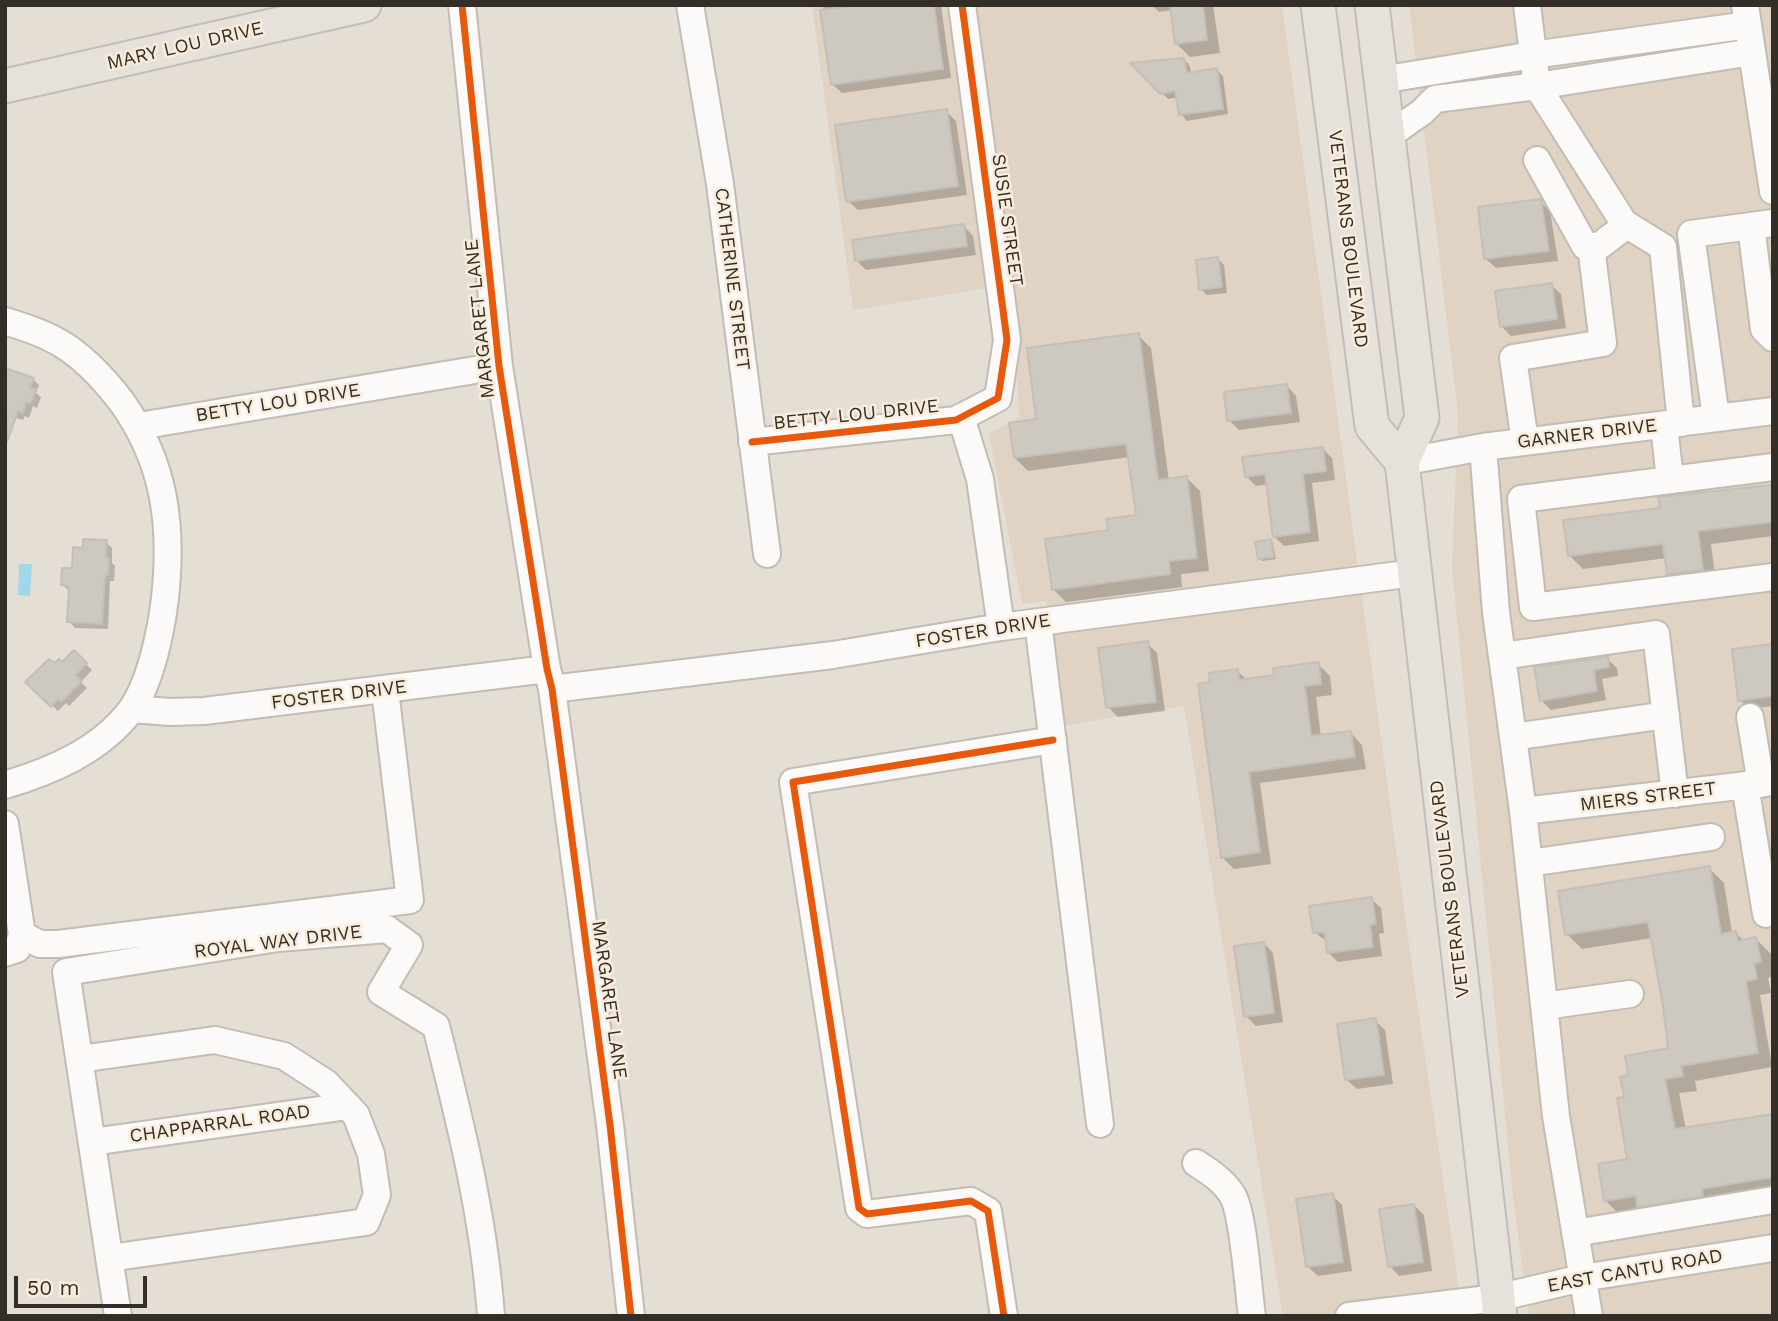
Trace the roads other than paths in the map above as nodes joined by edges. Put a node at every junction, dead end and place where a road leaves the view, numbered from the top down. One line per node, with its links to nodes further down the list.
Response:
1 (364, 5): 12 (main road, MARY LOU DRIVE)
2 (462, 5): 24 (street, MARGARET LANE)
3 (690, 5): 30 (street, CATHERINE STREET)
4 (962, 5): 26 (street, SUSIE STREET)
5 (1318, 5): 20 (main road, VETERANS BOULEVARD)
6 (1372, 5): 11 (main road)
7 (1527, 5): 10 (street)
8 (1746, 15): 9 (street); 10 (street)
9 (1752, 52): 13 (street); 16 (street)
10 (1533, 55): 11 (street); 13 (street)
11 (1381, 80): 14 (main road)
12 (5, 86)
13 (1537, 86): 14 (street); 18 (street)
14 (1388, 136): 21 (main road)
15 (1537, 160): 19 (street)
16 (1773, 191)
17 (1762, 224): 23 (street); 27 (street)
18 (1628, 225): 19 (street); 28 (street)
19 (1591, 246): 31 (street)
20 (1354, 289): 21 (main road); 33 (main road, VETERANS BOULEVARD)
21 (1408, 304): 33 (main road)
22 (5, 321): 29 (street)
23 (1773, 338)
24 (499, 366): 29 (street, BETTY LOU DRIVE); 44 (street, MARGARET LANE)
25 (1773, 411): 27 (street, GARNER DRIVE)
26 (961, 417): 30 (street, BETTY LOU DRIVE); 42 (street, BETTY LOU DRIVE)
27 (1716, 418): 28 (street, GARNER DRIVE)
28 (1672, 424): 31 (street, GARNER DRIVE); 35 (street)
29 (139, 426): 46 (street)
30 (752, 442): 37 (street, CATHERINE STREET)
31 (1525, 442): 32 (street, GARNER DRIVE)
32 (1483, 447): 33 (street, GARNER DRIVE); 38 (street)
33 (1402, 462): 39 (main road, VETERANS BOULEVARD)
34 (1773, 467): 35 (street)
35 (1670, 480): 36 (street)
36 (1527, 550): 38 (street); 40 (street)
37 (767, 554)
38 (1492, 554): 43 (street)
39 (1414, 573): 41 (street, FOSTER DRIVE); 72 (main road, VETERANS BOULEVARD)
40 (1773, 577)
41 (1038, 622): 42 (street, FOSTER DRIVE); 50 (street)
42 (1001, 627): 44 (street, FOSTER DRIVE)
43 (1502, 656): 47 (street); 49 (street)
44 (549, 679): 45 (street, FOSTER DRIVE); 75 (street, MARGARET LANE)
45 (385, 690): 46 (street, FOSTER DRIVE); 59 (street)
46 (132, 709): 52 (street)
47 (1666, 715): 49 (street); 53 (street)
48 (1751, 717): 51 (street)
49 (1513, 737): 54 (street)
50 (1053, 740): 64 (street); 76 (street)
51 (1760, 784): 53 (street, MIERS STREET); 58 (street)
52 (5, 785)
53 (1675, 793): 54 (street, MIERS STREET)
54 (1523, 811): 57 (street)
55 (5, 824): 59 (street)
56 (1712, 838): 57 (street)
57 (1529, 863): 61 (street)
58 (1766, 914)
59 (14, 944)
60 (1630, 994): 61 (street)
61 (1544, 1006): 68 (street)
62 (79, 1059): 63 (street); 65 (street); 74 (street, ROYAL WAY DRIVE)
63 (348, 1106): 65 (street, CHAPPARRAL ROAD); 70 (street)
64 (1100, 1124)
65 (92, 1142): 70 (street)
66 (1196, 1163): 77 (street)
67 (1773, 1200): 68 (street)
68 (1575, 1233): 71 (street)
69 (1773, 1248): 71 (street, EAST CANTU ROAD)
70 (110, 1258): 73 (street)
71 (1582, 1278): 72 (street, EAST CANTU ROAD); 79 (street)
72 (1498, 1307): 78 (street, EAST CANTU ROAD)
73 (118, 1316)
74 (491, 1316)
75 (631, 1316)
76 (1004, 1316)
77 (1252, 1316)
78 (1349, 1316)
79 (1589, 1316)

